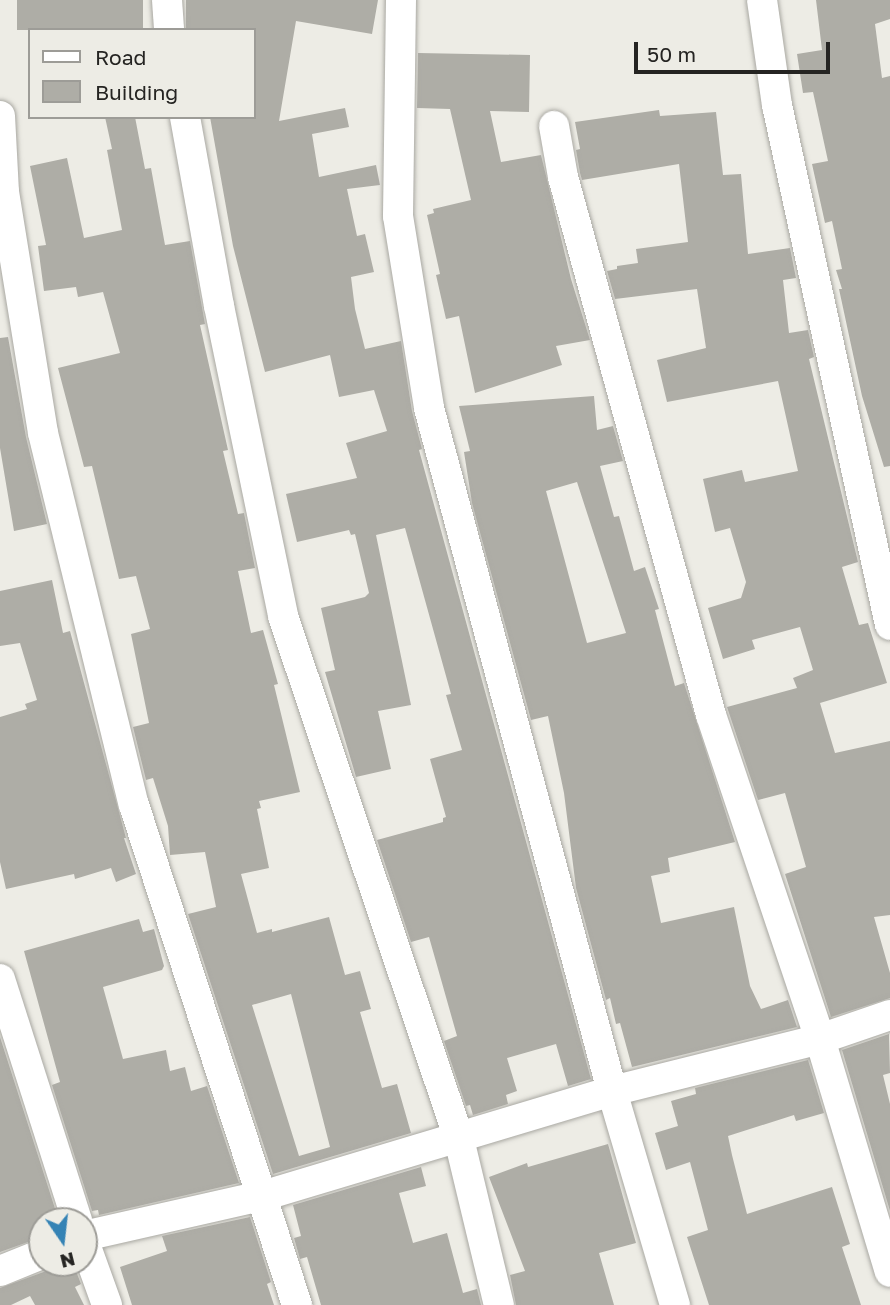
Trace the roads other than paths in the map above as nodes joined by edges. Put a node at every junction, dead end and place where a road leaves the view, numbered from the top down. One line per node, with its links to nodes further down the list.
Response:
1 (167, 0): 4 (street)
2 (401, 0): 12 (street)
3 (762, 0): 8 (street)
4 (169, 28)
5 (0, 116): 14 (street)
6 (185, 119): 13 (street)
7 (554, 126): 11 (street)
8 (890, 625)
9 (0, 979): 15 (street)
10 (890, 1015): 11 (street)
11 (820, 1040): 12 (street); 19 (street)
12 (612, 1091): 13 (street); 24 (street)
13 (459, 1139): 14 (street); 23 (street)
14 (262, 1196): 16 (street); 22 (street)
15 (73, 1207)
16 (98, 1236)
17 (28, 1260): 18 (street)
18 (0, 1271)
19 (890, 1272)
20 (97, 1277): 21 (street)
21 (107, 1305)
22 (297, 1305)
23 (499, 1305)
24 (675, 1305)

